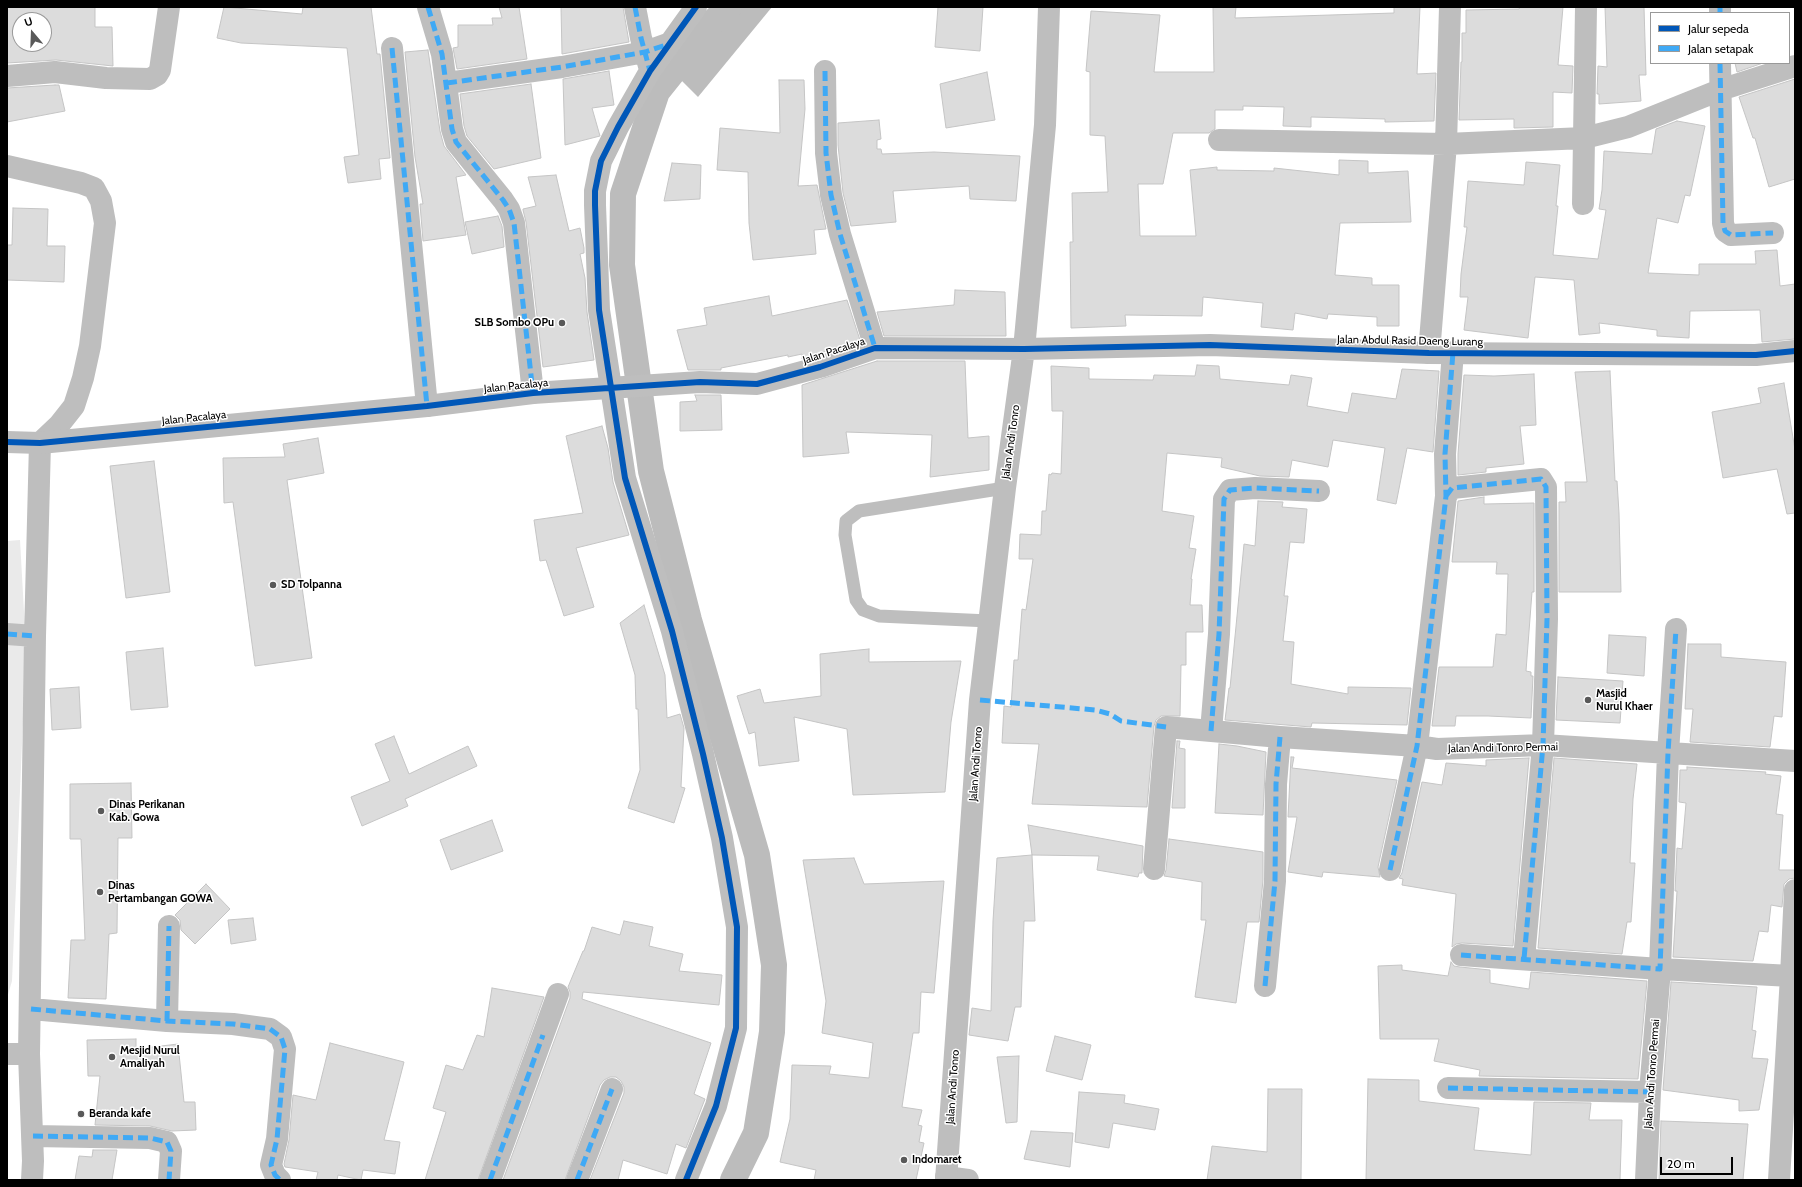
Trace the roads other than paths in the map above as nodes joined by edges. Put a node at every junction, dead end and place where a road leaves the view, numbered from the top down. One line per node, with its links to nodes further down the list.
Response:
1 (169, 7): 13 (street)
2 (428, 7): 14 (street)
3 (635, 7): 9 (street)
4 (696, 7): 9 (street)
5 (1049, 7): 23 (street, Jalan Andi Tonro)
6 (1450, 7): 18 (street)
7 (1586, 7): 16 (street)
8 (392, 48): 29 (street)
9 (648, 62): 14 (street); 27 (street)
10 (1720, 64): 15 (street)
11 (1795, 66): 15 (street)
12 (825, 71): 22 (street)
13 (7, 76)
14 (447, 83): 28 (street)
15 (1720, 90): 16 (street); 21 (street)
16 (1584, 138): 18 (street); 20 (street)
17 (1219, 140): 18 (street)
18 (1446, 144): 26 (street)
19 (7, 166): 31 (street)
20 (1583, 204)
21 (1773, 233)
22 (875, 348): 23 (street, Jalan Pacalaya); 27 (street, Jalan Pacalaya)
23 (1024, 349): 26 (street, Jalan Abdul Rasid Daeng Lurang); 32 (street, Jalan Andi Tonro)
24 (1795, 351): 25 (street, Jalan Abdul Rasid Daeng Lurang)
25 (1453, 352): 26 (street, Jalan Abdul Rasid Daeng Lurang); 34 (street)
26 (1429, 353)
27 (620, 388): 28 (street, Jalan Pacalaya); 69 (street)
28 (533, 394): 29 (street, Jalan Pacalaya)
29 (427, 406): 31 (street, Jalan Pacalaya)
30 (7, 442): 31 (street, Jalan Pacalaya)
31 (40, 443): 38 (street)
32 (1005, 488): 35 (street, Jalan Andi Tonro); 35 (lane)
33 (1319, 491): 39 (street)
34 (1446, 496): 41 (street); 42 (street)
35 (989, 621): 63 (street, Jalan Andi Tonro)
36 (1676, 629): 43 (street, Jalan Andi Tonro Permai)
37 (7, 634): 38 (street)
38 (35, 636): 55 (street)
39 (1212, 731): 40 (street, Jalan Andi Tonro Permai); 45 (street, Jalan Andi Tonro Permai)
40 (1280, 737): 42 (street, Jalan Andi Tonro Permai); 53 (street)
41 (1543, 745): 42 (street, Jalan Andi Tonro Permai); 43 (street, Jalan Andi Tonro Permai); 50 (street)
42 (1417, 746): 46 (street)
43 (1668, 753): 44 (street, Jalan Andi Tonro Permai); 51 (street, Jalan Andi Tonro Permai)
44 (1795, 761)
45 (1154, 869)
46 (1390, 870)
47 (1795, 890): 52 (street)
48 (169, 926): 56 (street)
49 (1461, 955): 50 (street)
50 (1524, 959): 51 (street)
51 (1660, 969): 52 (street); 61 (street, Jalan Andi Tonro Permai)
52 (1793, 976): 72 (street)
53 (1265, 986)
54 (558, 994): 67 (street)
55 (31, 1009): 56 (street); 58 (street)
56 (167, 1021): 66 (street)
57 (7, 1054): 58 (street)
58 (29, 1054): 62 (street)
59 (1448, 1088): 61 (street)
60 (612, 1089): 68 (street)
61 (1650, 1092): 71 (street, Jalan Andi Tonro Permai)
62 (33, 1136): 64 (street); 65 (street)
63 (946, 1178): 70 (street)
64 (32, 1180)
65 (169, 1180)
66 (280, 1180)
67 (490, 1180)
68 (577, 1180)
69 (686, 1180)
70 (968, 1180)
71 (1646, 1180)
72 (1779, 1180)

